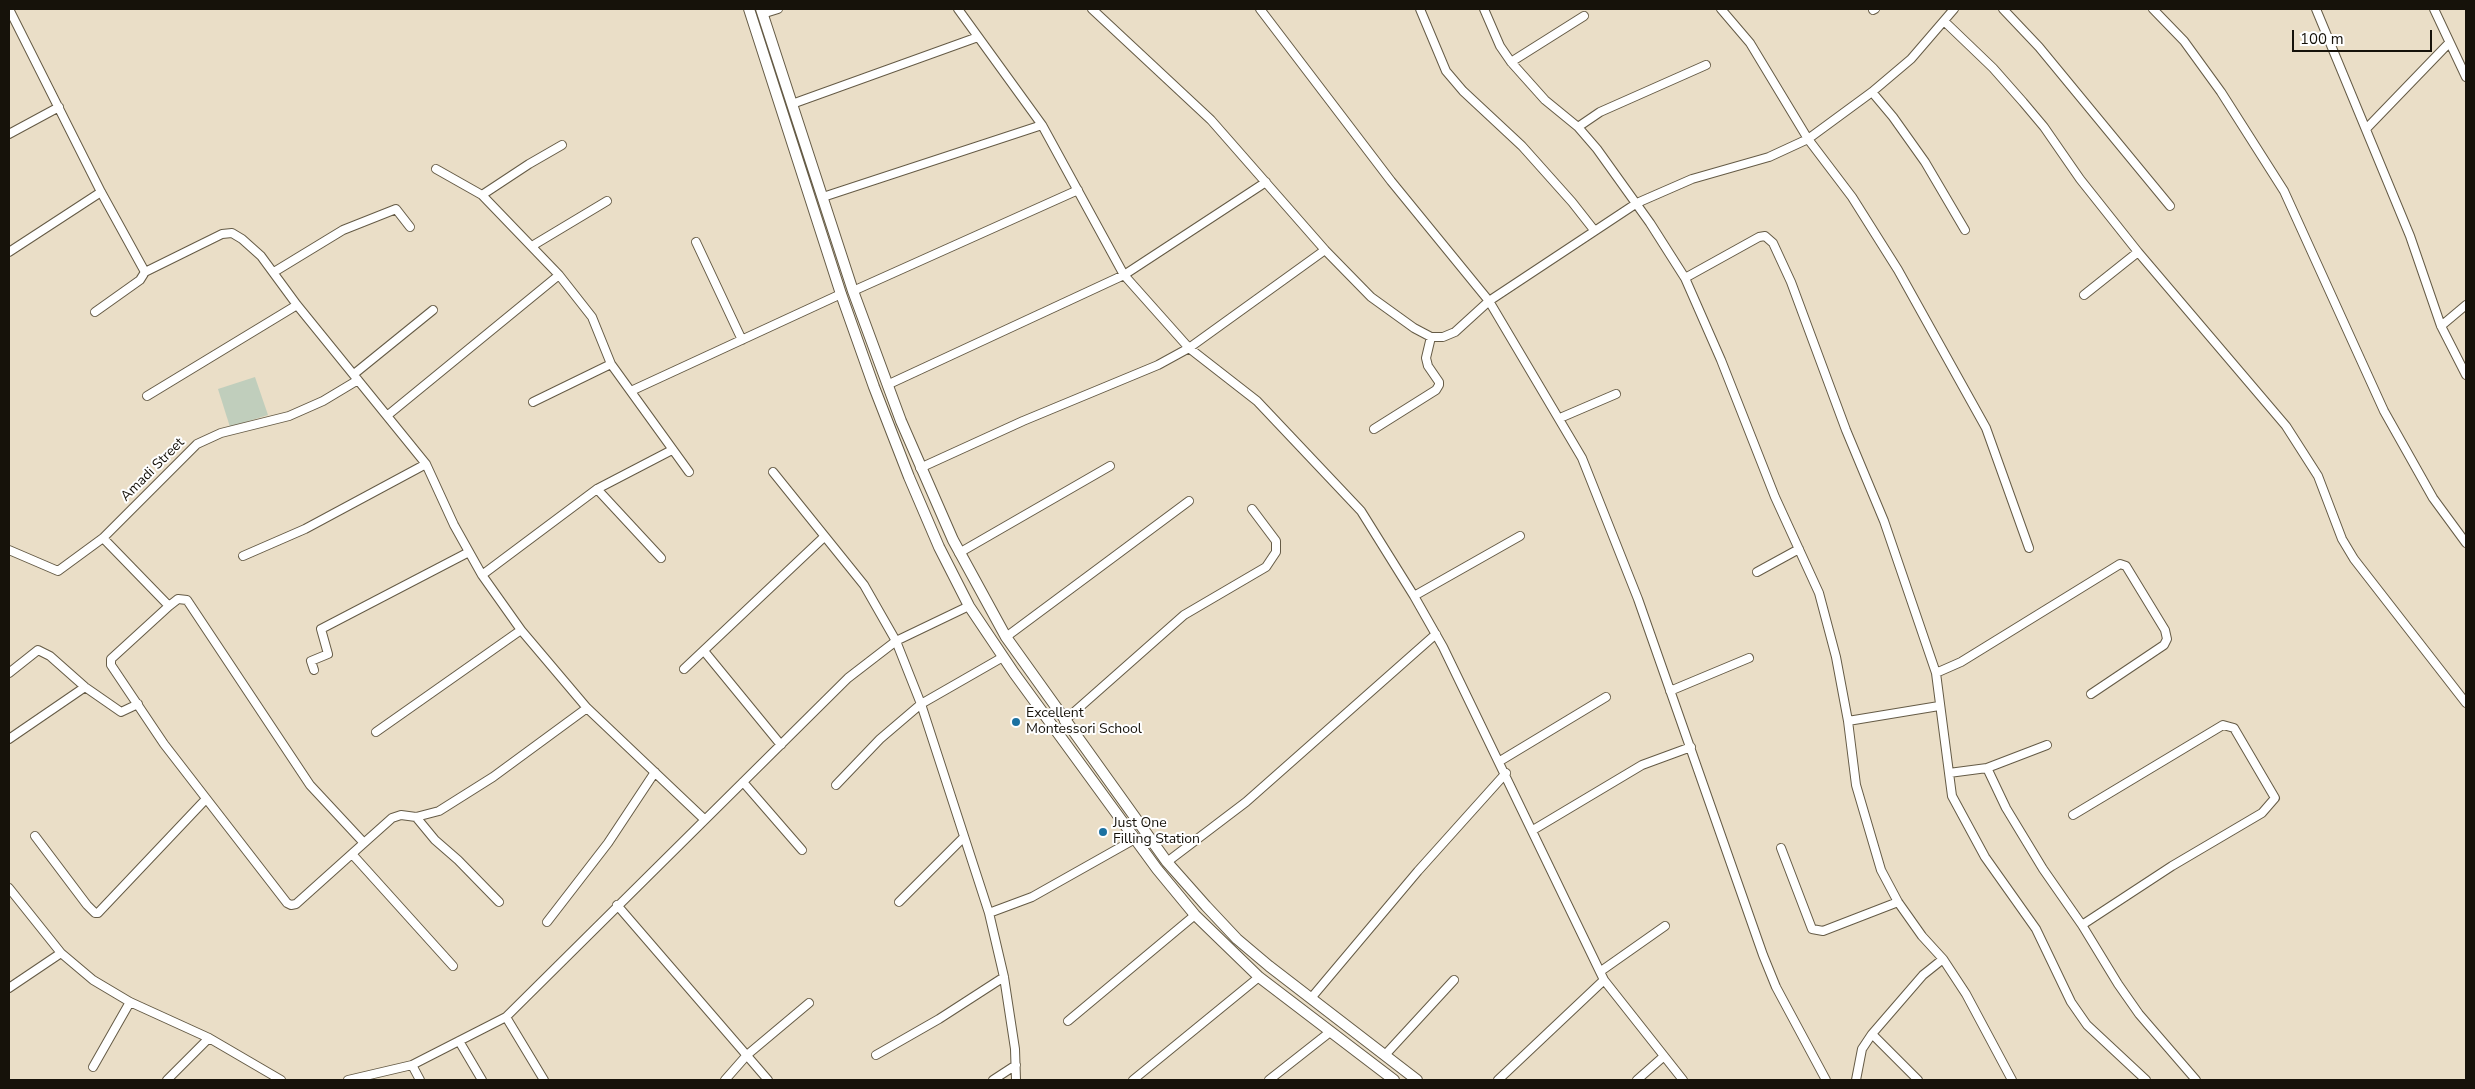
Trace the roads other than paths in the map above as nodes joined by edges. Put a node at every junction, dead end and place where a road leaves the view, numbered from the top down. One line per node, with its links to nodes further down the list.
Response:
1 (10, 9): 17 (street)
2 (749, 9): 56 (main road)
3 (778, 9): 15 (street)
4 (958, 9): 19 (street)
5 (1092, 9): 34 (street)
6 (1260, 9): 58 (street)
7 (1420, 9): 43 (street)
8 (1484, 9): 21 (street)
9 (1721, 9): 31 (street)
10 (1954, 9): 18 (street)
11 (2003, 9): 41 (street)
12 (2154, 9): 90 (street)
13 (2316, 9): 29 (street)
14 (2434, 9): 20 (street)
15 (762, 11): 25 (main road)
16 (1584, 16): 21 (street)
17 (12, 21): 26 (street)
18 (1944, 21): 24 (street); 49 (street)
19 (978, 37): 25 (street); 27 (street)
20 (2449, 43): 23 (street); 29 (street)
21 (1511, 62): 28 (street)
22 (1706, 65): 28 (street)
23 (2466, 77)
24 (1872, 92): 31 (street); 44 (street)
25 (792, 104): 38 (main road)
26 (59, 107): 30 (street); 36 (street)
27 (1042, 125): 35 (street); 38 (street)
28 (1578, 127): 40 (street)
29 (2366, 129): 63 (street)
30 (9, 134)
31 (1808, 139): 40 (street); 91 (street)
32 (562, 145): 37 (street)
33 (436, 169): 37 (street)
34 (1266, 182): 47 (street); 53 (street)
35 (1078, 190): 53 (street); 55 (street)
36 (101, 192): 48 (street); 50 (street)
37 (482, 195): 46 (street)
38 (823, 197): 55 (main road)
39 (607, 201): 46 (street)
40 (1637, 203): 43 (street); 54 (street)
41 (2170, 206)
42 (410, 227): 51 (street)
43 (1594, 230): 58 (street)
44 (1965, 230)
45 (696, 242): 65 (street)
46 (532, 246): 52 (street)
47 (1325, 250): 64 (street); 66 (street)
48 (9, 252)
49 (2138, 252): 57 (street); 118 (street)
50 (145, 272): 51 (street); 62 (street)
51 (274, 272): 59 (street)
52 (559, 275): 67 (street); 75 (street)
53 (1124, 275): 66 (street); 70 (street)
54 (1685, 278): 92 (street); 113 (street)
55 (853, 291): 70 (main road)
56 (841, 294): 65 (street); 102 (main road)
57 (2084, 295)
58 (1489, 301): 64 (street); 76 (street)
59 (297, 305): 69 (street); 73 (street)
60 (2466, 305): 63 (street)
61 (432, 310): 69 (street, Amadi Street)
62 (95, 312)
63 (2441, 326): 68 (street)
64 (1431, 337): 77 (street)
65 (742, 340): 71 (street)
66 (1189, 348): 81 (street); 100 (street)
67 (611, 364): 71 (street); 74 (street)
68 (2466, 375)
69 (356, 377): 75 (street); 89 (street, Amadi Street)
70 (887, 384): 81 (main road)
71 (630, 391): 78 (street)
72 (1616, 394): 76 (street)
73 (147, 396)
74 (533, 402)
75 (388, 414): 79 (street)
76 (1560, 418): 115 (street)
77 (1374, 429)
78 (672, 450): 82 (street); 84 (street)
79 (426, 464): 94 (street); 96 (street)
80 (1110, 466): 95 (street)
81 (920, 468): 95 (main road)
82 (690, 472)
83 (773, 472): 88 (street)
84 (598, 489): 97 (street); 99 (street)
85 (1189, 501): 105 (street)
86 (1252, 509): 123 (street)
87 (1520, 536): 100 (street)
88 (824, 537): 106 (street); 107 (street)
89 (103, 538): 93 (street, Amadi Street); 101 (street)
90 (2466, 543)
91 (2029, 548)
92 (1799, 549): 98 (street); 124 (street)
93 (9, 550)
94 (469, 552): 99 (street); 110 (street)
95 (959, 553): 105 (main road)
96 (243, 556)
97 (661, 558)
98 (1757, 572)
99 (482, 575): 103 (street)
100 (1414, 596): 104 (street)
101 (169, 606): 119 (street); 145 (street)
102 (969, 606): 106 (street); 108 (main road)
103 (521, 630): 122 (street); 125 (street)
104 (1436, 634): 130 (street); 149 (street)
105 (1006, 637): 123 (main road)
106 (896, 641): 120 (street); 127 (street)
107 (704, 651): 111 (street); 127 (street)
108 (1003, 657): 120 (street); 144 (main road)
109 (1749, 658): 115 (street)
110 (314, 670)
111 (684, 670)
112 (9, 673): 114 (street)
113 (1936, 673): 116 (street); 121 (street)
114 (85, 688): 119 (street); 126 (street)
115 (1670, 691): 129 (street)
116 (2091, 694)
117 (1606, 697): 130 (street)
118 (2466, 703)
119 (138, 704): 137 (street)
120 (921, 704): 136 (street); 143 (street)
121 (1939, 706): 124 (street); 134 (street)
122 (587, 708): 132 (street); 139 (street)
123 (1064, 720): 149 (main road)
124 (1848, 720): 153 (street)
125 (376, 732)
126 (9, 740)
127 (780, 745): 135 (street)
128 (2047, 745): 131 (street)
129 (1691, 748): 141 (street); 202 (street)
130 (1500, 761): 133 (street)
131 (1987, 768): 134 (street); 158 (street)
132 (655, 772): 140 (street); 157 (street)
133 (1506, 773): 141 (street); 169 (street)
134 (1949, 774): 206 (street)
135 (743, 782): 140 (street); 147 (street)
136 (836, 785)
137 (206, 799): 142 (street); 148 (street)
138 (2074, 815): 158 (street)
139 (416, 817): 145 (street); 151 (street)
140 (704, 819): 154 (street)
141 (1533, 830): 163 (street)
142 (35, 836)
143 (964, 837): 152 (street); 155 (street)
144 (1135, 839): 155 (street); 156 (main road)
145 (364, 843): 148 (street)
146 (1781, 848): 153 (street)
147 (802, 850)
148 (352, 854): 162 (street)
149 (1167, 862): 169 (main road)
150 (9, 888): 160 (street)
151 (499, 902)
152 (899, 902)
153 (1898, 902): 161 (street)
154 (617, 905): 172 (street); 178 (street)
155 (990, 913): 164 (street)
156 (1195, 915): 165 (main road); 173 (street)
157 (547, 922)
158 (2082, 925): 207 (street)
159 (1665, 926): 163 (street)
160 (62, 952): 168 (street); 170 (street)
161 (1943, 959): 175 (street); 205 (street)
162 (453, 966)
163 (1601, 970): 167 (street)
164 (1004, 977): 179 (street); 183 (street)
165 (1259, 977): 174 (main road); 195 (street)
166 (1454, 980): 180 (street)
167 (1604, 980): 181 (street); 199 (street)
168 (9, 988)
169 (1312, 998): 180 (main road)
170 (130, 1002): 176 (street); 184 (street)
171 (809, 1003): 178 (street)
172 (506, 1017): 177 (street); 190 (street)
173 (1068, 1021)
174 (1330, 1032): 196 (street); 197 (main road)
175 (1872, 1034): 203 (street); 204 (street)
176 (209, 1038): 185 (street); 186 (street)
177 (459, 1041): 182 (street); 189 (street)
178 (747, 1055): 191 (street); 192 (street)
179 (876, 1055)
180 (1385, 1055): 198 (main road)
181 (1663, 1057): 200 (street); 201 (street)
182 (412, 1065): 187 (street); 188 (street)
183 (1016, 1065): 193 (street); 194 (street)
184 (93, 1067)
185 (167, 1080)
186 (281, 1080)
187 (348, 1080)
188 (420, 1080)
189 (482, 1080)
190 (544, 1080)
191 (725, 1080)
192 (768, 1080)
193 (993, 1080)
194 (1016, 1080)
195 (1133, 1080)
196 (1269, 1080)
197 (1394, 1080)
198 (1417, 1080)
199 (1498, 1080)
200 (1637, 1080)
201 (1683, 1080)
202 (1826, 1080)
203 (1856, 1080)
204 (1918, 1080)
205 (2012, 1080)
206 (2146, 1080)
207 (2196, 1080)

